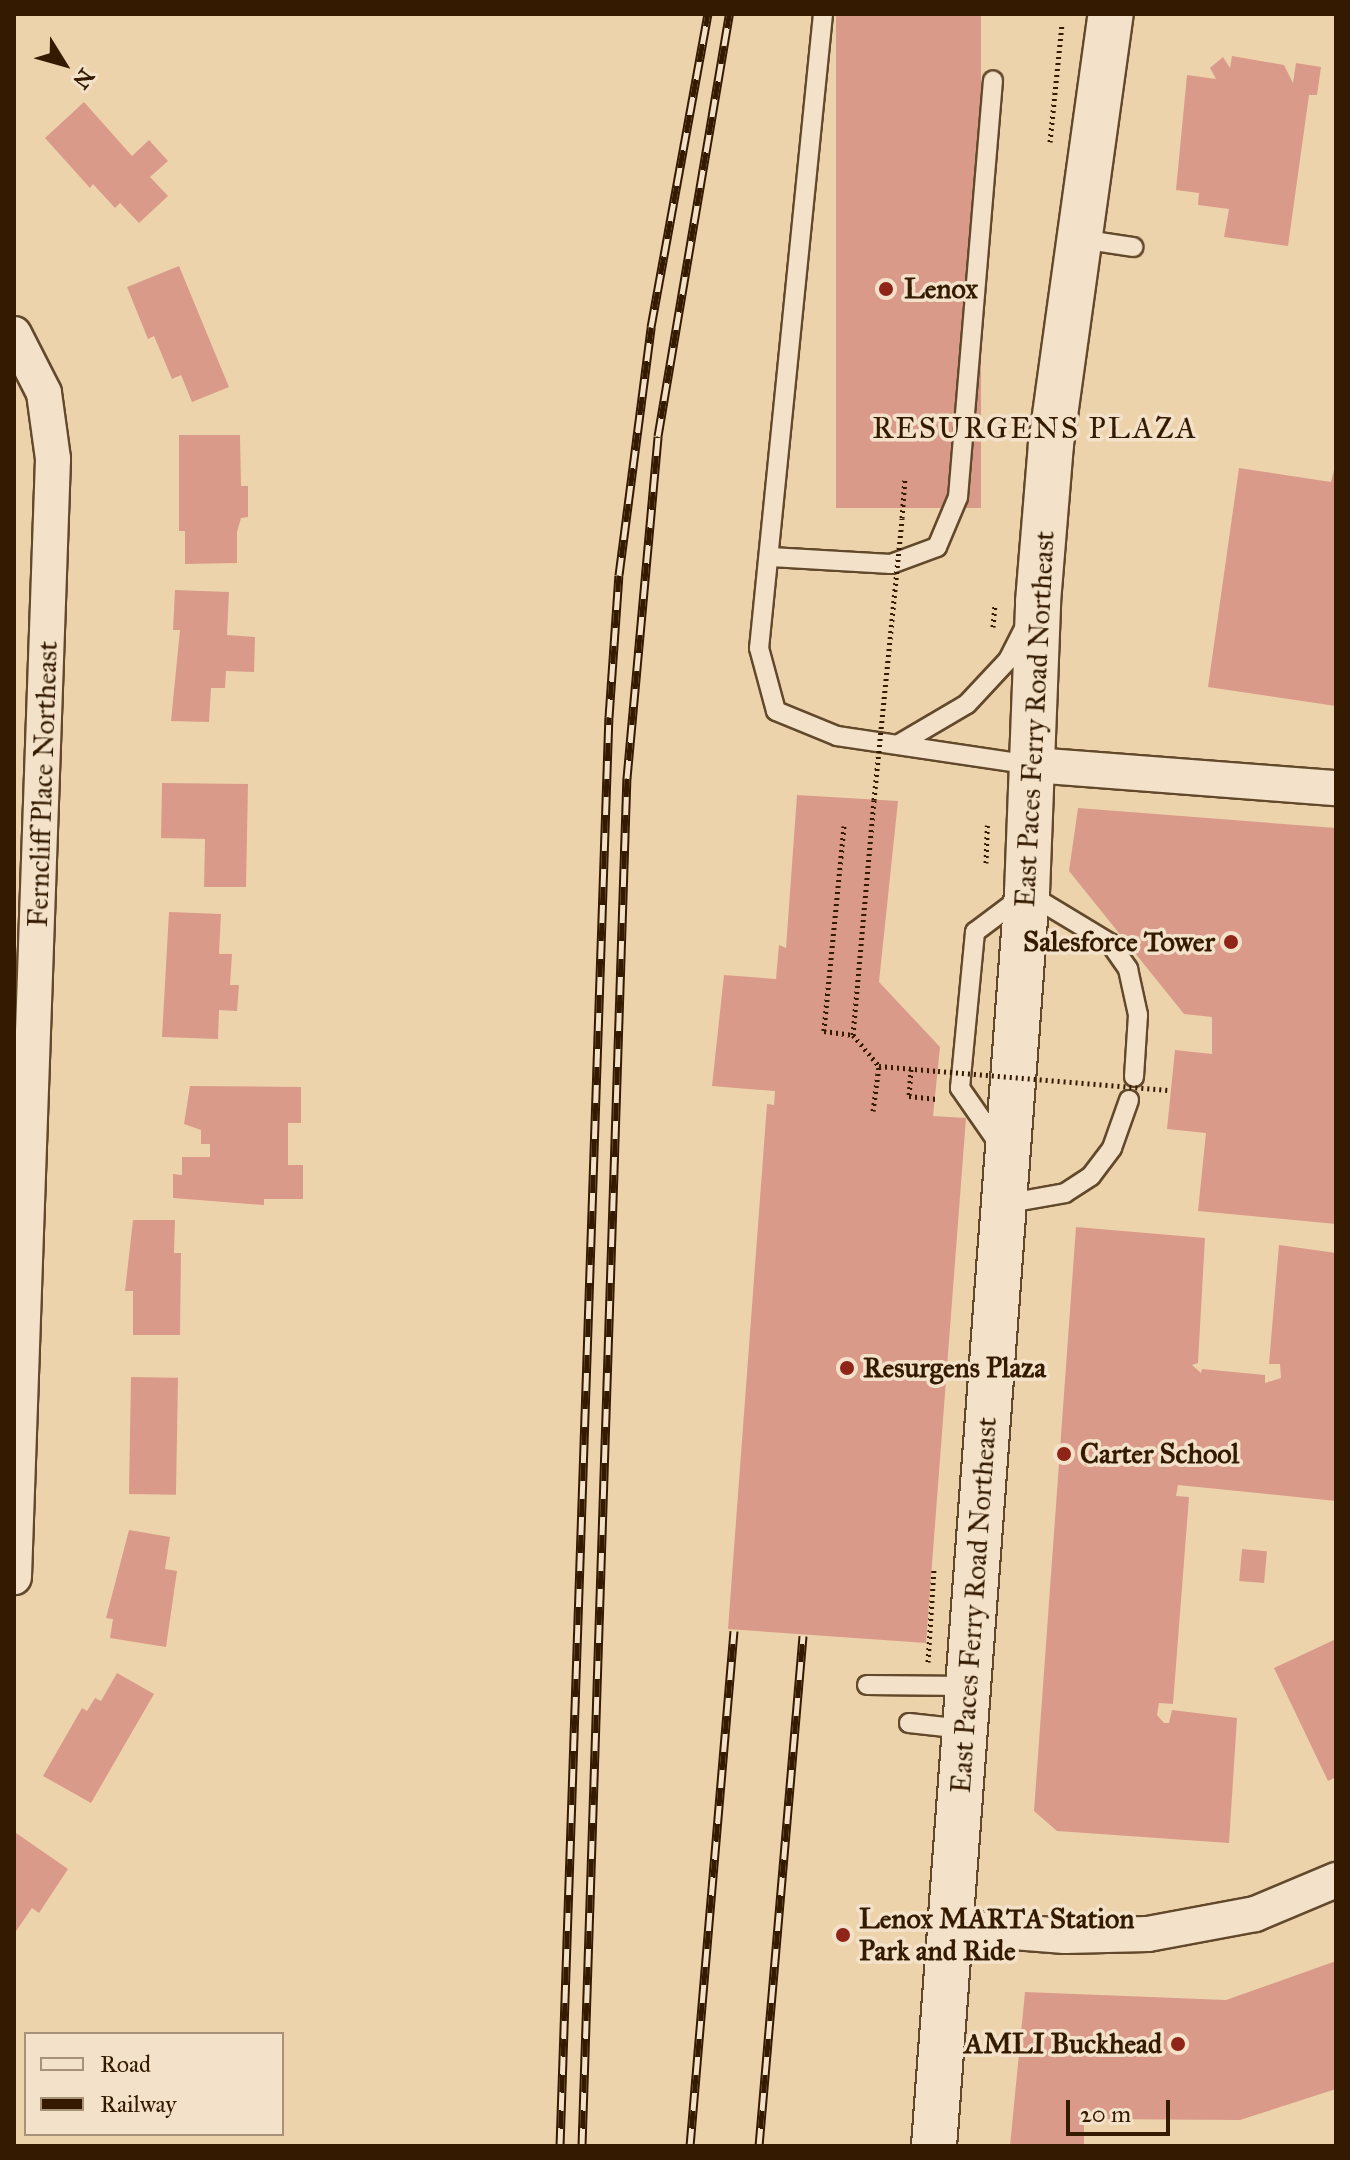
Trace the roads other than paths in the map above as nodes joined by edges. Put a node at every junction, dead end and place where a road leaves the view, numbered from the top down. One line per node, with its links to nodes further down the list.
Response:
1 (823, 14): 7 (lane)
2 (1111, 14): 4 (street, East Paces Ferry Road Northeast)
3 (993, 80): 7 (lane)
4 (1080, 239): 5 (lane); 8 (street, East Paces Ferry Road Northeast)
5 (1133, 247)
6 (14, 334): 16 (street, Ferncliff Place Northeast)
7 (771, 557): 9 (lane)
8 (1038, 602): 9 (lane); 10 (street, East Paces Ferry Road Northeast)
9 (899, 744): 10 (lane)
10 (1034, 765): 11 (street); 12 (street, East Paces Ferry Road Northeast)
11 (1336, 788)
12 (1027, 893): 13 (lane); 15 (street, East Paces Ferry Road Northeast)
13 (1134, 1077)
14 (1129, 1100): 15 (lane)
15 (1004, 1204): 18 (street, East Paces Ferry Road Northeast)
16 (14, 1577)
17 (867, 1685): 18 (lane)
18 (968, 1686): 20 (street, East Paces Ferry Road Northeast)
19 (909, 1723): 20 (lane)
20 (964, 1729): 22 (street, East Paces Ferry Road Northeast)
21 (1336, 1880): 22 (street)
22 (950, 1927): 23 (street, East Paces Ferry Road Northeast)
23 (934, 2146)

